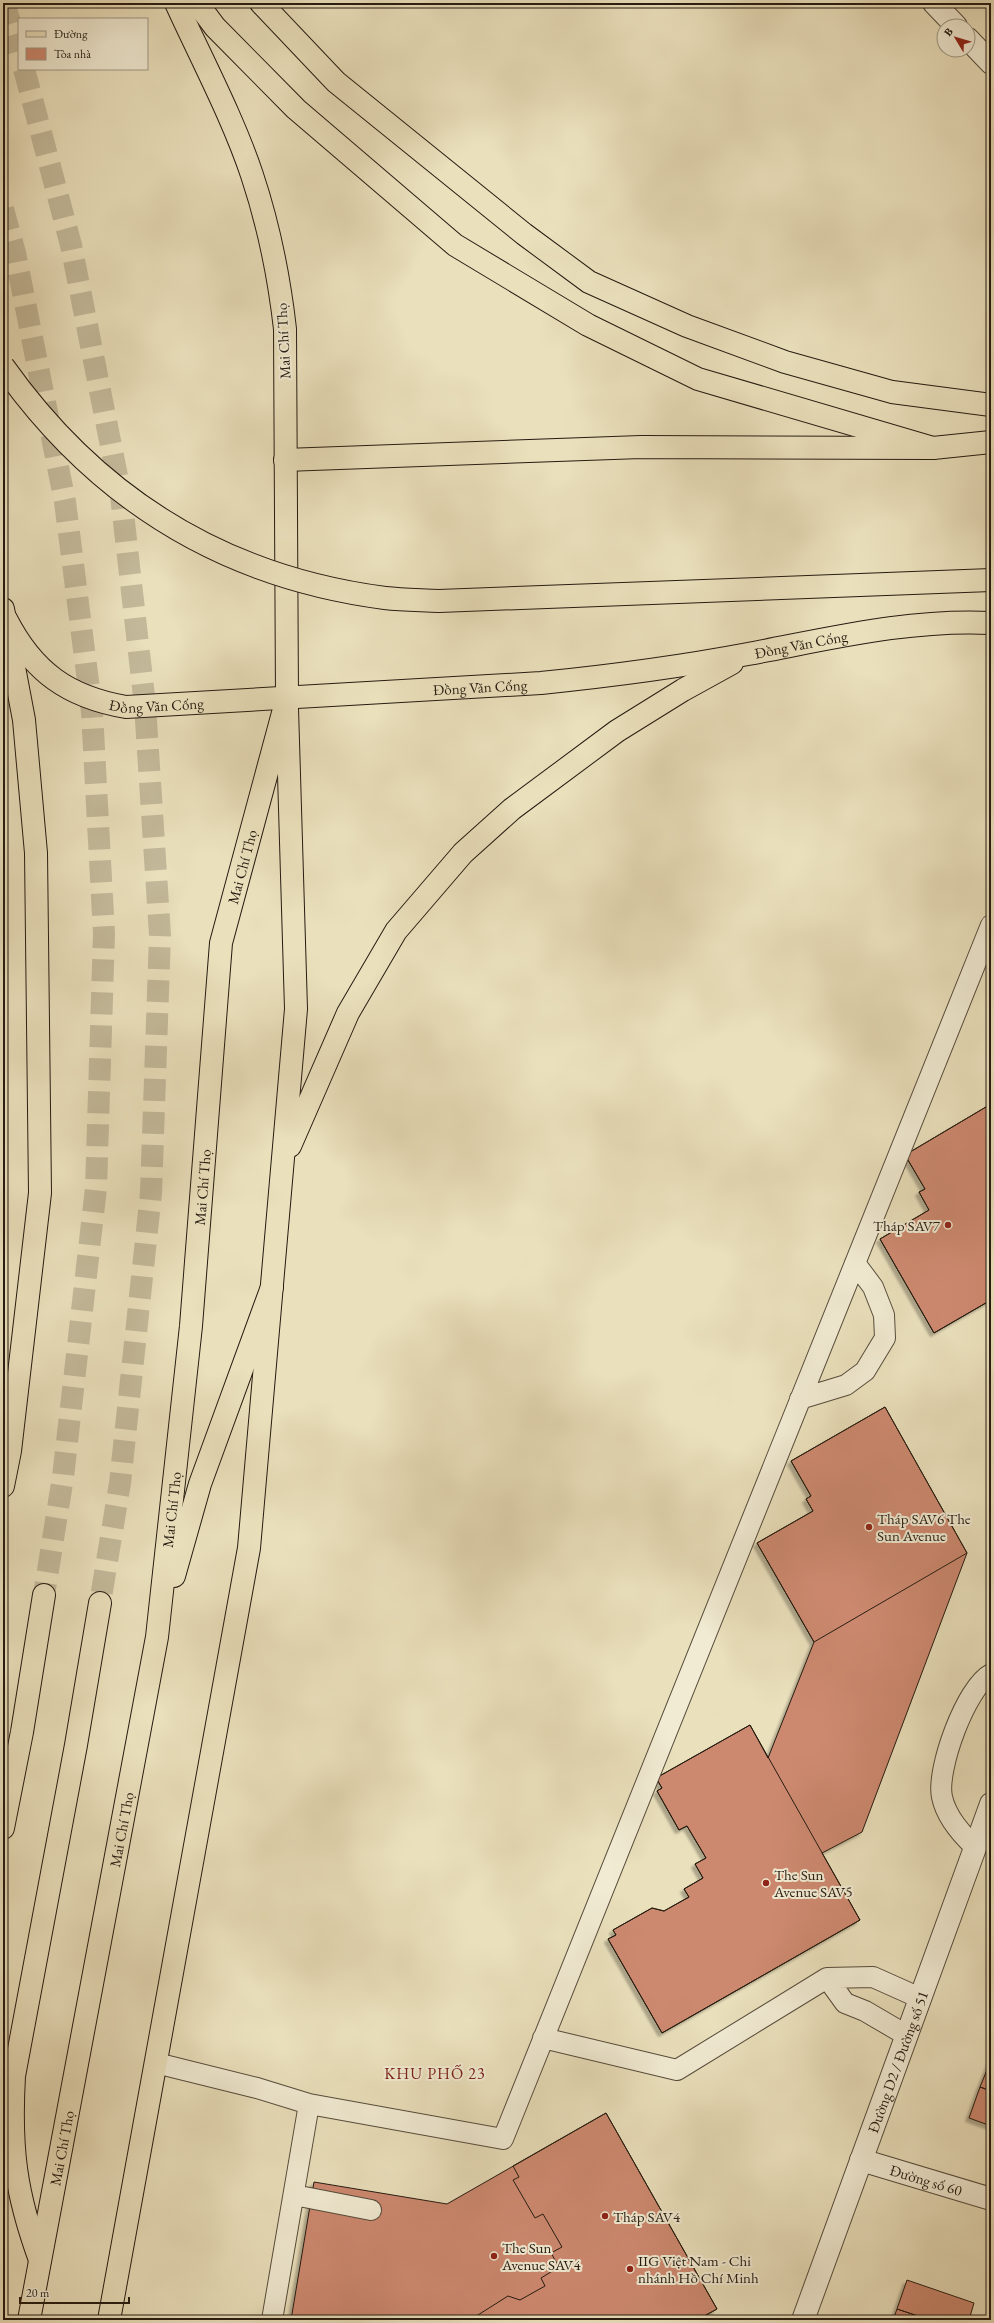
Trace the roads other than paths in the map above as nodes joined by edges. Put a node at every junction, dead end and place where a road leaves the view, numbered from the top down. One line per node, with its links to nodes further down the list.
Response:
1 (176, 3): 12 (main road, Mai Chí Thọ)
2 (197, 3): 11 (main road)
3 (261, 3): 9 (main road)
4 (934, 3): 5 (street)
5 (948, 18)
6 (976, 47): 7 (street)
7 (991, 63)
8 (3, 366): 13 (main road, bridge)
9 (991, 405)
10 (991, 442): 11 (main road)
11 (933, 448): 12 (main road)
12 (285, 460): 17 (main road, Mai Chí Thọ)
13 (991, 580)
14 (4, 612): 17 (main road, Đồng Văn Cống); 23 (main road)
15 (991, 624): 16 (main road, Đồng Văn Cống)
16 (750, 654): 17 (main road, Đồng Văn Cống); 19 (main road)
17 (287, 698): 19 (main road, Mai Chí Thọ); 26 (main road, Mai Chí Thọ)
18 (991, 925): 20 (lane)
19 (282, 1164): 21 (main road, Mai Chí Thọ)
20 (855, 1263): 22 (lane); 22 (lane)
21 (272, 1287): 26 (main road); 35 (main road, Mai Chí Thọ)
22 (800, 1399): 34 (lane)
23 (3, 1486)
24 (44, 1595): 29 (main road)
25 (100, 1603): 41 (main road)
26 (157, 1637): 41 (main road, Mai Chí Thọ)
27 (991, 1674): 30 (lane)
28 (991, 1804): 30 (street, Đường D2 / Đường số 51)
29 (3, 1828)
30 (975, 1847): 32 (street, Đường D2 / Đường số 51)
31 (827, 1978): 32 (lane); 33 (lane); 34 (lane)
32 (920, 1998): 33 (street, Đường D2 / Đường số 51)
33 (906, 2036): 37 (street, Đường D2 / Đường số 51)
34 (544, 2038): 36 (lane)
35 (156, 2063): 36 (lane); 43 (main road, Mai Chí Thọ)
36 (309, 2104): 38 (lane)
37 (861, 2160): 39 (street, Đường số 60); 45 (street, Đường D2 / Đường số 51)
38 (294, 2196): 40 (lane); 44 (lane)
39 (991, 2200)
40 (371, 2210)
41 (40, 2260): 42 (main road, Mai Chí Thọ)
42 (29, 2320)
43 (109, 2320)
44 (272, 2320)
45 (803, 2320)

